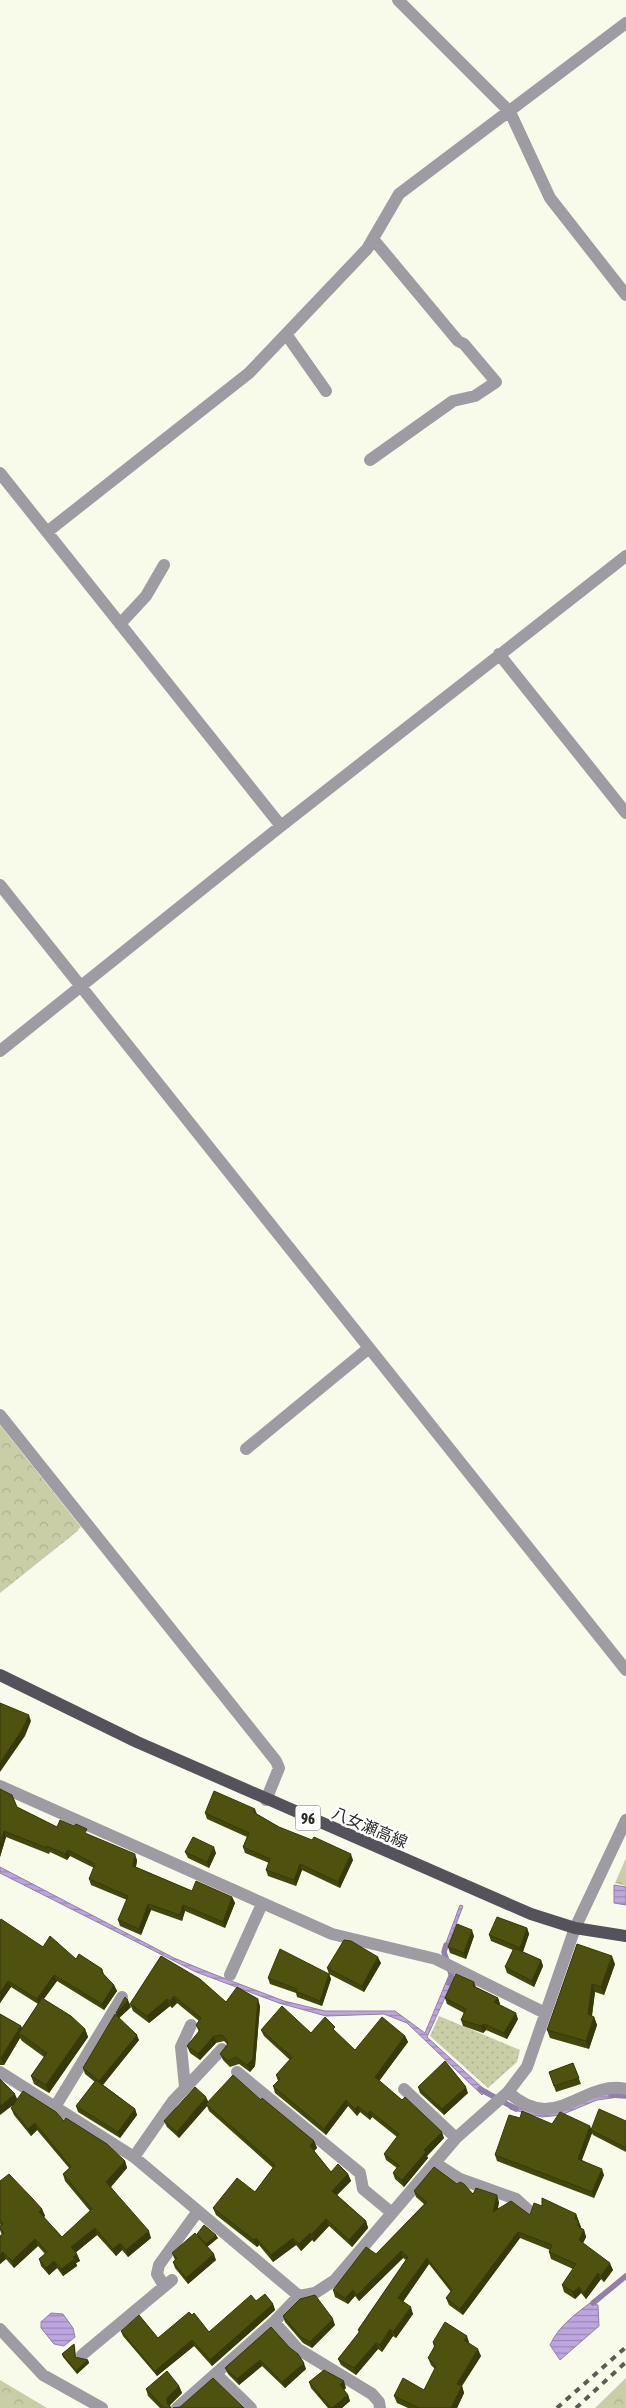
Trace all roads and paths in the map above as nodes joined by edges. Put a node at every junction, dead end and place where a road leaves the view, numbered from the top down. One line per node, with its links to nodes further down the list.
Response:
1 (398, 0): 3 (street)
2 (626, 24): 3 (street)
3 (510, 112): 4 (street); 5 (street)
4 (373, 239): 6 (street); 8 (street)
5 (626, 295)
6 (286, 334): 7 (street); 10 (street)
7 (326, 391)
8 (370, 460)
9 (0, 473): 10 (street)
10 (47, 532): 13 (street)
11 (626, 556): 14 (street)
12 (164, 565): 13 (street)
13 (120, 624): 16 (street)
14 (499, 654): 15 (street); 16 (street)
15 (626, 813)
16 (281, 826): 18 (street)
17 (0, 885): 18 (street)
18 (81, 987): 19 (street); 20 (street)
19 (0, 1051)
20 (369, 1348): 22 (street); 23 (street)
21 (0, 1415): 26 (street)
22 (246, 1449)
23 (626, 1670)
24 (0, 1674): 26 (main road, 八女瀬高線 / 96)
25 (0, 1786): 28 (street)
26 (266, 1800): 29 (main road, 八女瀬高線 / 96)
27 (626, 1820): 29 (street)
28 (262, 1904): 31 (street); 33 (street)
29 (575, 1928): 30 (main road, 八女瀬高線 / 96); 33 (street)
30 (626, 1936)
31 (230, 1975)
32 (122, 1997): 42 (street)
33 (545, 2013): 41 (street)
34 (191, 2025): 38 (street)
35 (222, 2049): 38 (street)
36 (0, 2072): 42 (street)
37 (237, 2072): 48 (street)
38 (186, 2087): 44 (street)
39 (404, 2089): 43 (street)
40 (626, 2089): 41 (street)
41 (508, 2092): 43 (street)
42 (55, 2107): 44 (street)
43 (456, 2138): 45 (street)
44 (134, 2157): 47 (street)
45 (435, 2163): 46 (street); 48 (street)
46 (528, 2210)
47 (198, 2211): 49 (street); 52 (street)
48 (392, 2213): 49 (street)
49 (299, 2296): 50 (street)
50 (274, 2322): 53 (street); 57 (street)
51 (0, 2329): 54 (street)
52 (82, 2355)
53 (216, 2374): 55 (street); 56 (street)
54 (102, 2408)
55 (177, 2408)
56 (251, 2408)
57 (380, 2408)

